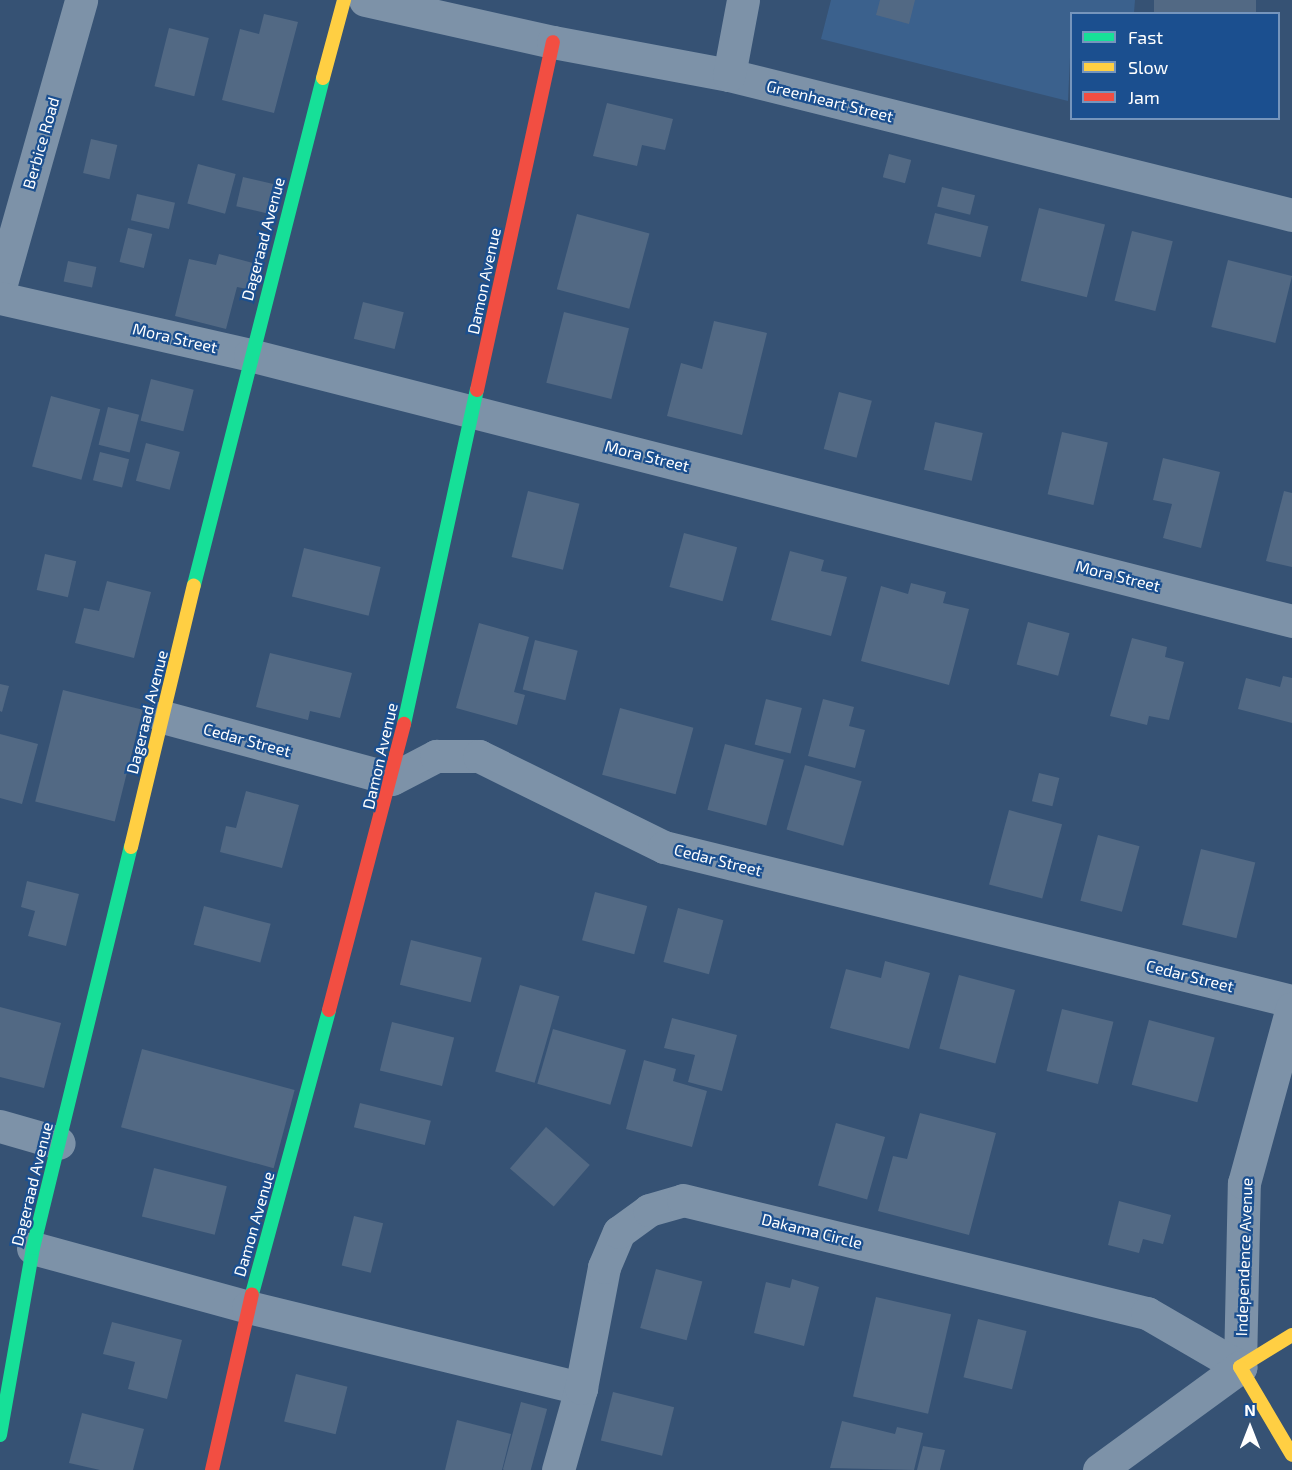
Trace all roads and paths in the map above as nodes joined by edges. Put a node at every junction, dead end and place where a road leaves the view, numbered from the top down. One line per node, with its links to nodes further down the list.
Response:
1 (81, 0): 8 (street, Berbice Road)
2 (344, 0): 10 (street, Dageraad Avenue)
3 (365, 0): 5 (street, Greenheart Street)
4 (743, 0): 6 (street)
5 (553, 42): 6 (street, Greenheart Street); 11 (street, Damon Avenue)
6 (729, 75): 7 (street, Greenheart Street)
7 (1292, 215)
8 (0, 286)
9 (0, 298): 10 (street, Mora Street)
10 (250, 355): 11 (street, Mora Street); 13 (street, Dageraad Avenue)
11 (473, 411): 12 (street, Mora Street); 14 (street, Damon Avenue)
12 (1292, 621)
13 (163, 717): 14 (street, Cedar Street); 18 (street, Dageraad Avenue)
14 (392, 779): 15 (street, Cedar Street); 20 (street, Damon Avenue)
15 (1292, 1001)
16 (1292, 1008): 22 (street, Independence Avenue)
17 (0, 1126): 18 (street)
18 (59, 1143): 19 (street, Dageraad Avenue)
19 (33, 1248): 20 (street); 24 (street, Dageraad Avenue)
20 (248, 1307): 23 (street); 26 (street, Damon Avenue)
21 (1292, 1335): 22 (street)
22 (1240, 1367): 23 (street, Dakama Circle); 25 (street); 28 (street)
23 (581, 1388): 27 (street, Dakama Circle)
24 (0, 1435)
25 (1292, 1455)
26 (212, 1470)
27 (558, 1470)
28 (1099, 1470)

